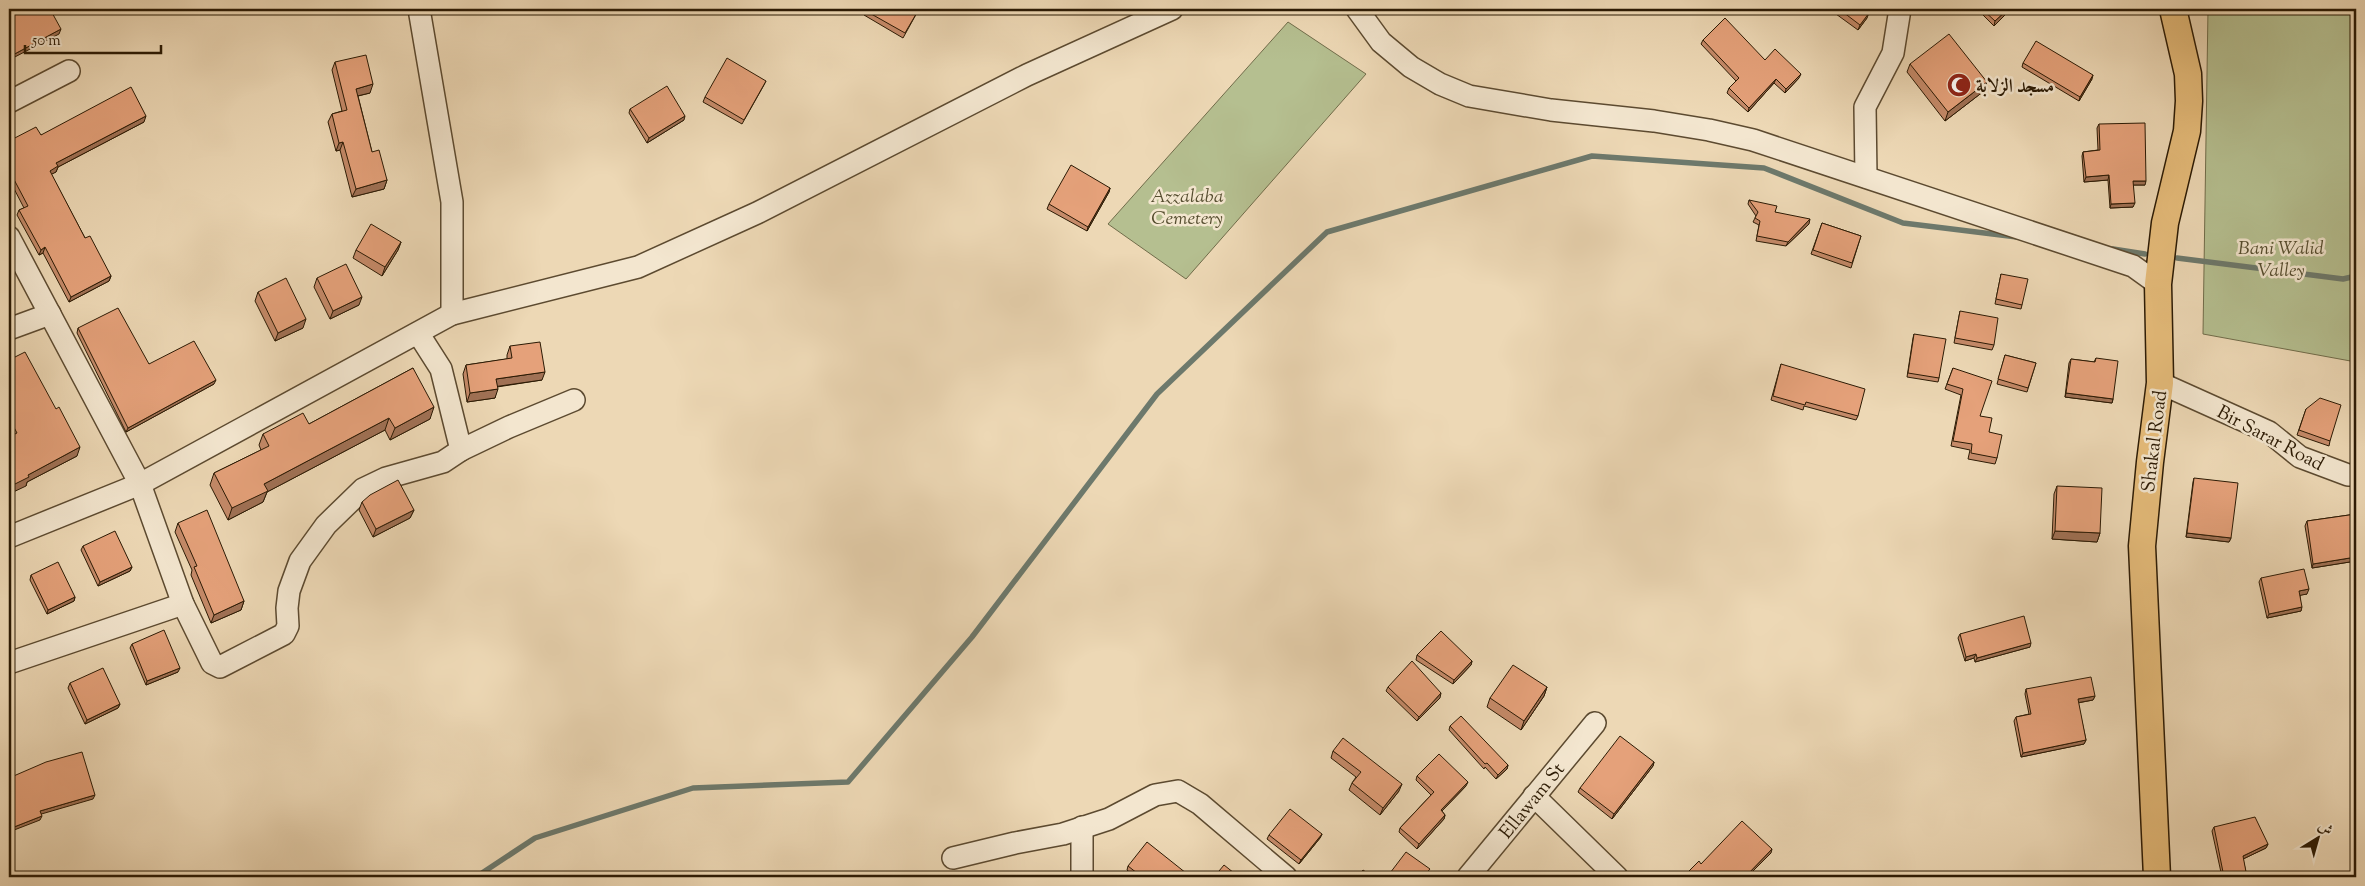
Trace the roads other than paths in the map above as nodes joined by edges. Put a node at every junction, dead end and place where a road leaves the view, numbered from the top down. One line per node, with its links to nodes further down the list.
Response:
1 (419, 9): 12 (street)
2 (1172, 9): 12 (street)
3 (1357, 9): 8 (street)
4 (1900, 9): 8 (street)
5 (2173, 9): 10 (main road, Shakal Road)
6 (68, 71): 7 (street)
7 (9, 102)
8 (1866, 177): 10 (street)
9 (9, 237): 11 (street)
10 (2158, 284): 15 (main road, Shakal Road)
11 (50, 314): 13 (street); 19 (street)
12 (452, 314): 14 (street)
13 (9, 329)
14 (418, 333): 17 (street); 19 (street)
15 (2160, 383): 18 (street, Bir Sarar Road); 31 (main road, Shakal Road)
16 (574, 400): 17 (street)
17 (461, 450): 21 (street)
18 (2356, 475)
19 (140, 484): 20 (street); 21 (street)
20 (9, 537)
21 (183, 604): 22 (street)
22 (9, 663)
23 (1595, 723): 24 (street, Ellawam St)
24 (1534, 796): 29 (street, Ellawam St); 30 (street)
25 (1082, 827): 26 (street); 27 (street); 28 (street)
26 (953, 858)
27 (1082, 877)
28 (1286, 877)
29 (1468, 877)
30 (1617, 877)
31 (2157, 877)

